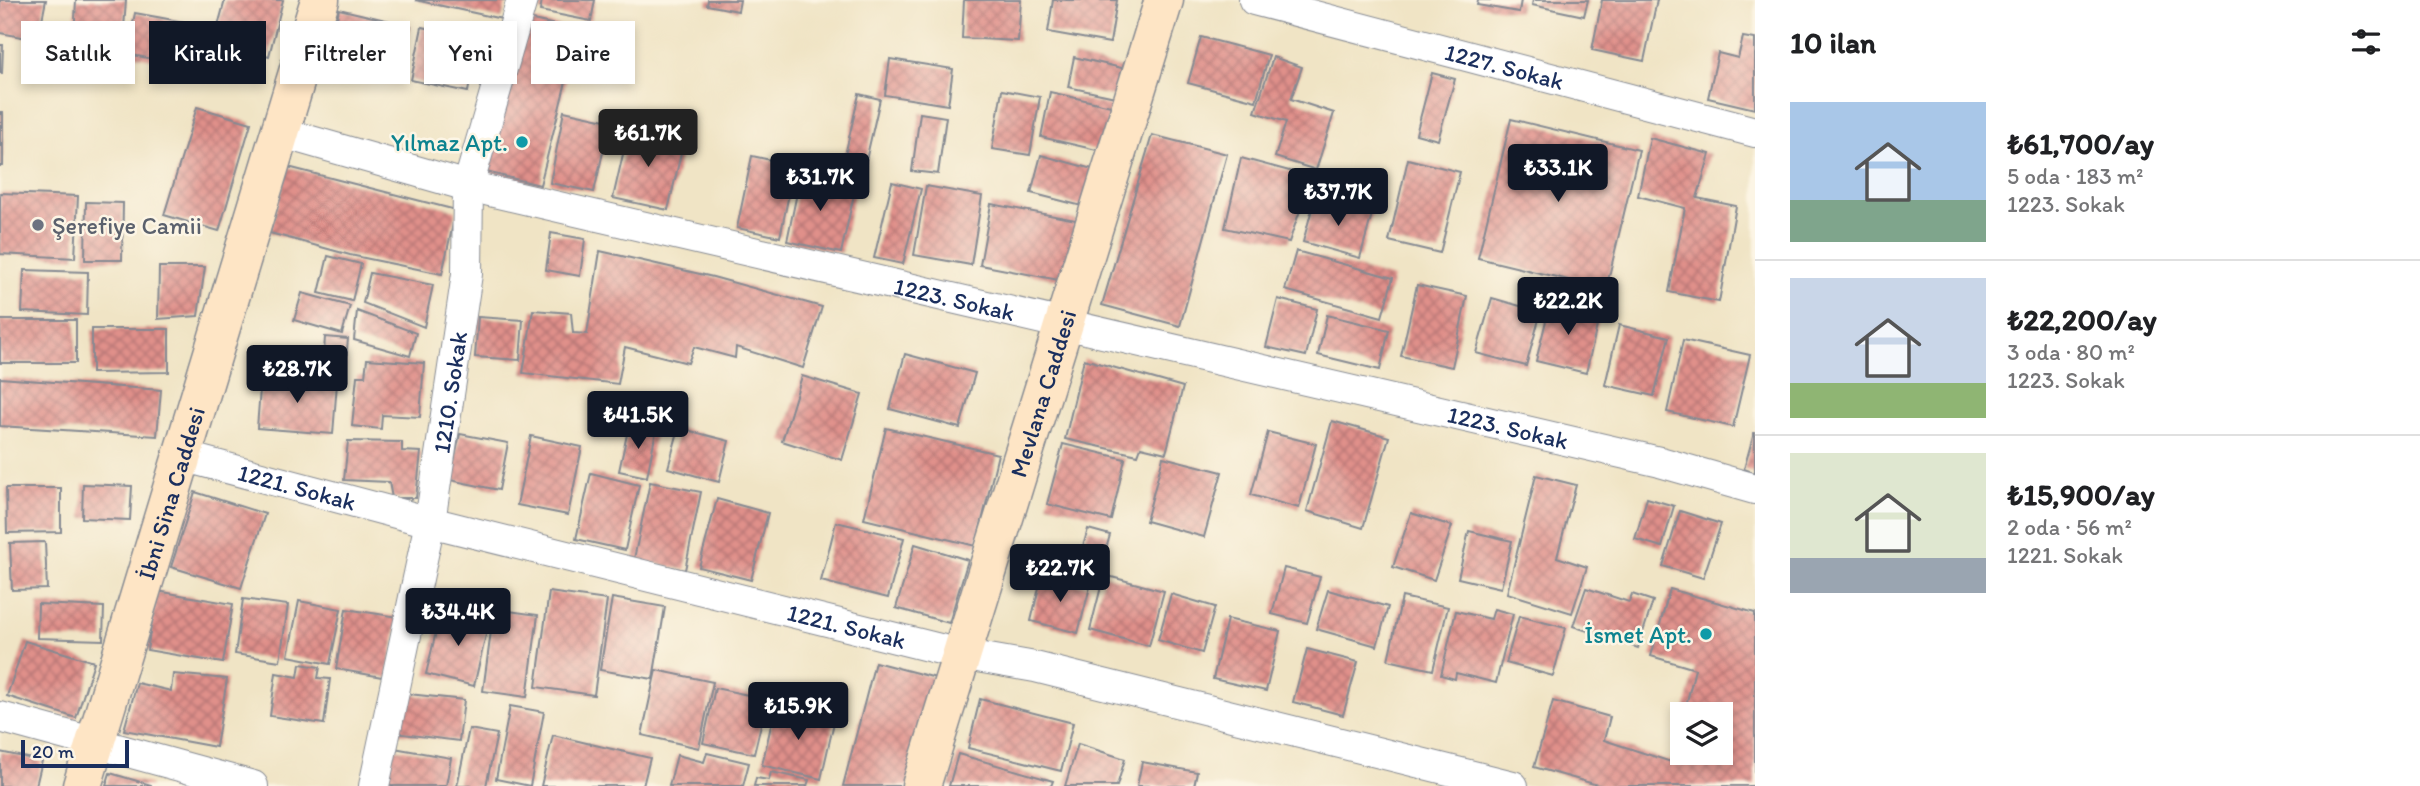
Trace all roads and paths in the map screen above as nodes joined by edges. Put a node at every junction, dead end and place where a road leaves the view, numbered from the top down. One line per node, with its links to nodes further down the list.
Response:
1 (320, 0): 5 (street, İbni Sina Caddesi)
2 (522, 0): 7 (street, 1210. Sokak)
3 (1164, 0): 8 (street, Mevlana Caddesi)
4 (1254, 0): 6 (street, 1227. Sokak)
5 (279, 132): 7 (street, 1223. Sokak); 9 (street, İbni Sina Caddesi)
6 (1755, 132)
7 (468, 186): 8 (street, 1223. Sokak); 11 (street, 1210. Sokak)
8 (1062, 325): 10 (street, 1223. Sokak); 12 (street, Mevlana Caddesi)
9 (182, 456): 11 (street, 1221. Sokak); 14 (street, İbni Sina Caddesi)
10 (1755, 489)
11 (430, 522): 12 (street, 1221. Sokak); 17 (street, 1210. Sokak)
12 (960, 654): 18 (street, Mevlana Caddesi); 19 (street, 1221. Sokak)
13 (0, 717): 14 (street)
14 (97, 741): 15 (street, İbni Sina Caddesi); 16 (street)
15 (82, 786)
16 (253, 786)
17 (374, 786)
18 (921, 786)
19 (1513, 786)

